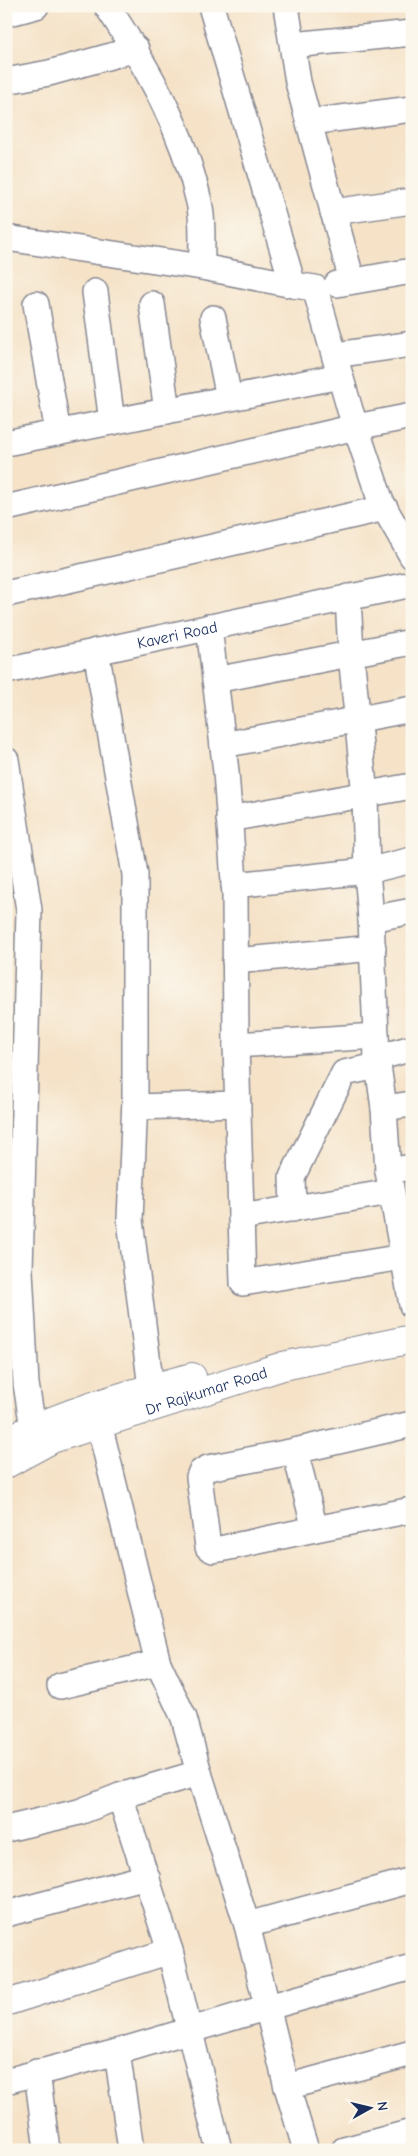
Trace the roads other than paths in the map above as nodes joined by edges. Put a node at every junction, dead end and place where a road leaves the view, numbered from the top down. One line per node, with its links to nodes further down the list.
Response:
1 (36, 6): 5 (street)
2 (108, 6): 8 (street)
3 (211, 6): 18 (street)
4 (286, 6): 7 (street)
5 (6, 14)
6 (412, 33): 7 (street)
7 (293, 45): 11 (street)
8 (136, 49): 9 (street); 15 (street)
9 (6, 81)
10 (412, 109): 11 (street)
11 (310, 122): 13 (street)
12 (412, 201): 13 (street)
13 (333, 212): 17 (street)
14 (6, 238): 15 (street)
15 (202, 267): 18 (street)
16 (412, 271): 17 (street)
17 (352, 281): 18 (street)
18 (304, 286): 24 (street)
19 (95, 292): 28 (street)
20 (36, 304): 30 (street)
21 (152, 304): 26 (street)
22 (213, 318): 25 (street)
23 (412, 344): 24 (street)
24 (337, 365): 25 (street); 29 (street)
25 (229, 398): 26 (street)
26 (167, 411): 28 (street)
27 (412, 416): 29 (street)
28 (112, 422): 30 (street)
29 (356, 427): 32 (street); 33 (street)
30 (58, 433): 31 (street)
31 (6, 443)
32 (6, 508)
33 (384, 508): 34 (street); 36 (street)
34 (412, 556)
35 (412, 584): 37 (street, Kaveri Road)
36 (6, 594)
37 (348, 597): 38 (street, Kaveri Road); 41 (street)
38 (209, 627): 40 (street, Kaveri Road); 43 (street)
39 (412, 642): 41 (street)
40 (96, 651): 42 (street, Kaveri Road); 63 (street)
41 (351, 654): 43 (street); 45 (street)
42 (6, 671)
43 (215, 680): 46 (street)
44 (412, 709): 45 (street)
45 (358, 720): 46 (street); 49 (street)
46 (223, 745): 50 (street)
47 (6, 760): 75 (street)
48 (412, 786): 49 (street)
49 (365, 796): 50 (street); 52 (street)
50 (229, 819): 53 (street)
51 (412, 860): 52 (street)
52 (367, 870): 53 (street); 55 (street)
53 (234, 885): 57 (street)
54 (412, 910): 55 (street)
55 (372, 919): 56 (street)
56 (373, 948): 57 (street); 60 (street)
57 (235, 961): 58 (street)
58 (236, 1045): 60 (street); 61 (street)
59 (412, 1048): 60 (street)
60 (377, 1053): 64 (street); 66 (street)
61 (238, 1104): 63 (street); 67 (street)
62 (412, 1104): 64 (street)
63 (135, 1107): 72 (street)
64 (384, 1108): 65 (street)
65 (397, 1177): 66 (street); 68 (street)
66 (293, 1209): 67 (street)
67 (241, 1218): 68 (street)
68 (405, 1244): 69 (street)
69 (412, 1305)
70 (412, 1322): 72 (main road, Dr Rajkumar Road)
71 (412, 1339): 73 (main road, Dr Rajkumar Road)
72 (151, 1388): 75 (main road, Dr Rajkumar Road)
73 (99, 1424): 78 (main road, Dr Rajkumar Road); 81 (street)
74 (412, 1424): 77 (street)
75 (33, 1428): 76 (main road, Dr Rajkumar Road)
76 (6, 1440)
77 (295, 1451): 80 (street); 80 (street)
78 (6, 1464)
79 (412, 1510): 80 (street)
80 (315, 1529)
81 (158, 1663): 82 (street); 83 (street)
82 (60, 1686)
83 (199, 1773): 84 (street); 89 (street)
84 (120, 1796): 85 (street); 86 (street)
85 (6, 1829)
86 (147, 1878): 88 (street); 90 (street)
87 (412, 1880): 89 (street)
88 (6, 1914)
89 (248, 1925): 93 (street)
90 (170, 1951): 92 (street); 94 (street)
91 (412, 1967): 93 (street)
92 (6, 2003)
93 (268, 2007): 94 (street); 99 (street)
94 (191, 2030): 95 (street); 103 (street)
95 (117, 2052): 97 (street); 102 (street)
96 (412, 2052): 99 (street)
97 (37, 2072): 98 (street); 101 (street)
98 (6, 2081)
99 (287, 2087): 104 (street)
100 (412, 2132): 105 (street)
101 (47, 2150)
102 (131, 2150)
103 (219, 2150)
104 (306, 2150)
105 (344, 2150)

